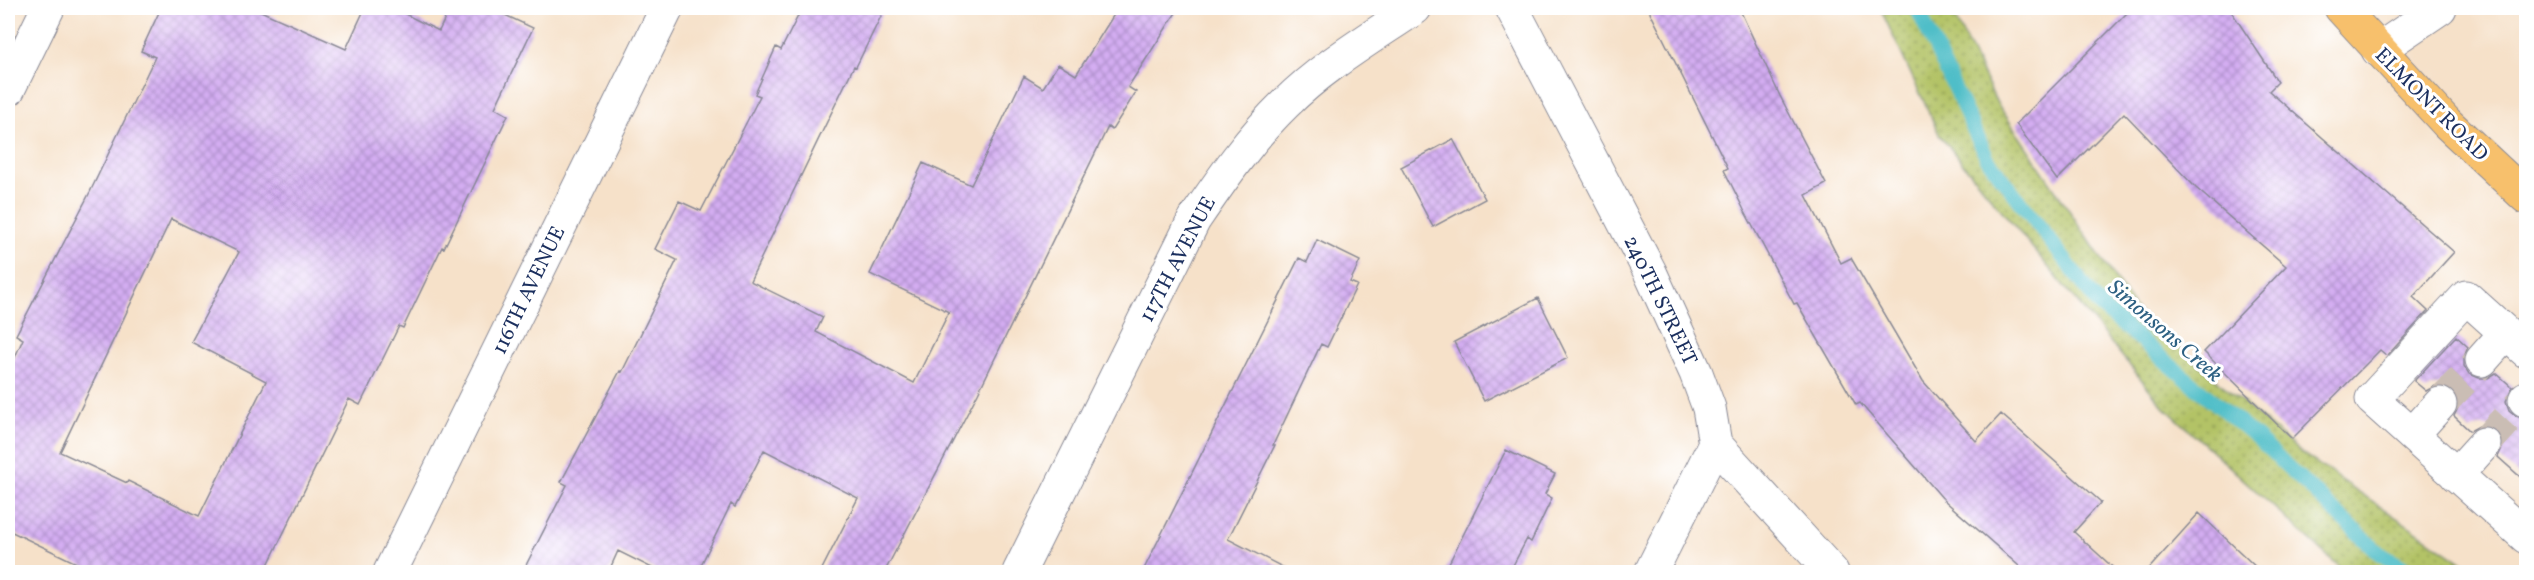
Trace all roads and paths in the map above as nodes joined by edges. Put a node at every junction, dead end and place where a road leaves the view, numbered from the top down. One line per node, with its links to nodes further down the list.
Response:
1 (48, 8): 8 (street)
2 (666, 8): 18 (street, 116TH AVENUE)
3 (1414, 8): 19 (street, 117TH AVENUE)
4 (1512, 8): 14 (street, 240TH STREET)
5 (2341, 8): 7 (main road, ELMONT ROAD)
6 (2440, 8): 7 (street)
7 (2378, 50): 9 (main road, ELMONT ROAD)
8 (8, 90)
9 (2526, 197)
10 (2516, 342): 11 (street); 13 (street)
11 (2482, 360)
12 (2440, 404): 13 (street)
13 (2412, 435): 16 (street)
14 (1715, 444): 20 (street); 21 (street)
15 (2484, 444): 16 (street)
16 (2456, 475): 17 (street)
17 (2526, 537)
18 (390, 573)
19 (1019, 573)
20 (1651, 573)
21 (1833, 573)

